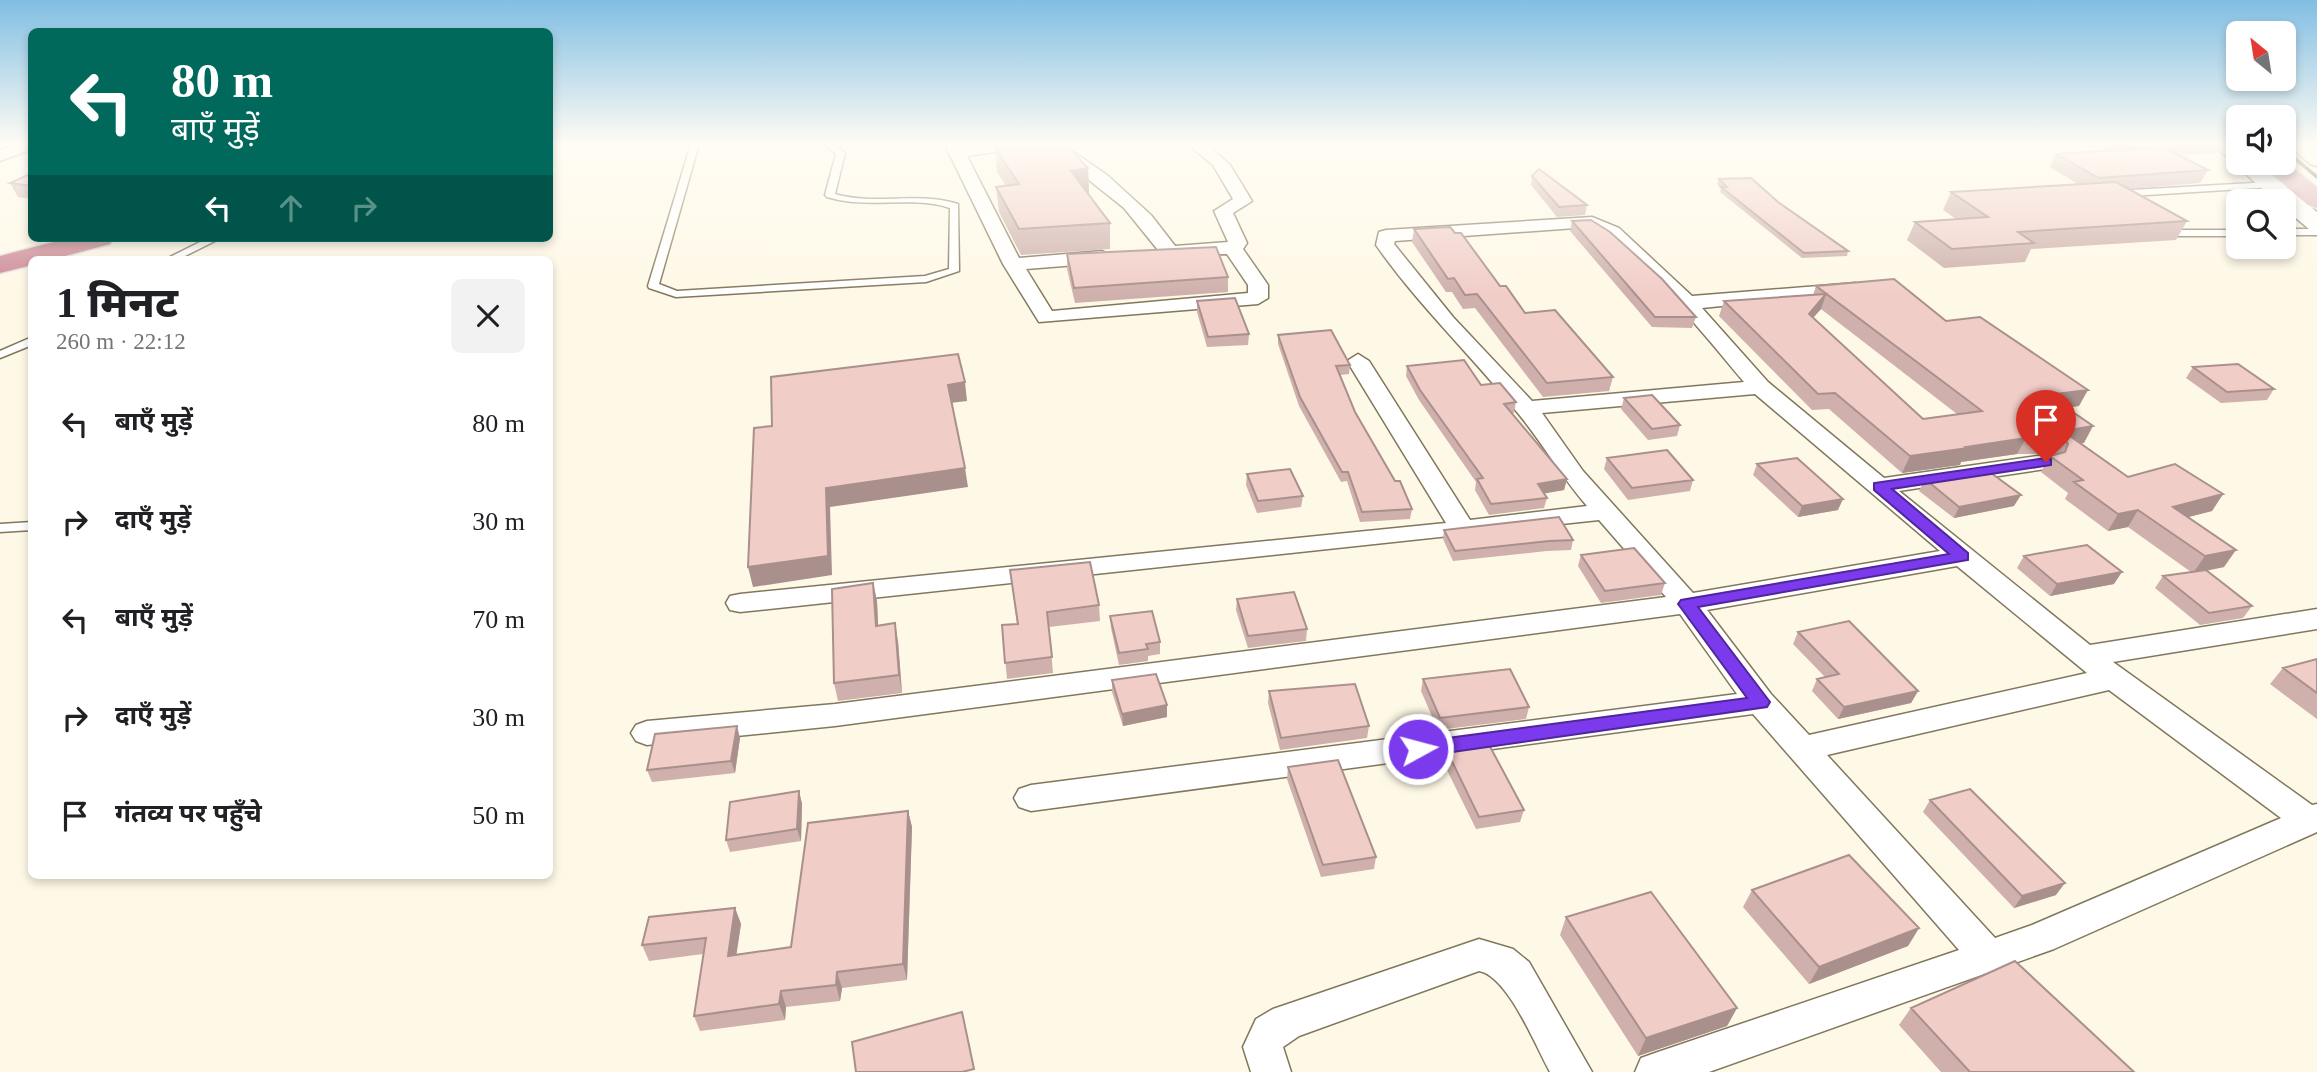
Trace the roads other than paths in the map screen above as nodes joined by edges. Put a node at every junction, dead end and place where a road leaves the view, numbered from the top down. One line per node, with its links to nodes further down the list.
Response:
1 (680, 194): 2 (lane)
2 (830, 194)
3 (980, 194): 23 (street)
4 (1122, 194): 16 (street)
5 (1239, 194): 15 (street)
6 (2289, 194): 7 (street)
7 (2317, 224)
8 (2296, 232): 9 (lane)
9 (2317, 232)
10 (2175, 233): 11 (lane)
11 (2226, 233)
12 (41, 242): 17 (highway)
13 (85, 242): 19 (highway)
14 (207, 242): 20 (lane)
15 (1233, 248): 16 (street); 23 (street)
16 (1170, 251): 18 (street)
17 (0, 253)
18 (1146, 254)
19 (33, 256)
20 (177, 256)
21 (1119, 256): 23 (street)
22 (28, 257): 24 (highway)
23 (1013, 264)
24 (0, 265)
25 (1872, 286): 26 (street)
26 (1687, 303): 30 (street); 31 (street)
27 (28, 342): 28 (lane)
28 (0, 355)
29 (1359, 361): 37 (street)
30 (1760, 387): 31 (street); 33 (street)
31 (1526, 408): 34 (street)
32 (2046, 462): 33 (street)
33 (1880, 486): 38 (street)
34 (1604, 512): 37 (street); 40 (street)
35 (28, 526): 36 (lane)
36 (0, 528)
37 (1463, 529): 39 (street)
38 (1962, 556): 40 (street); 42 (street)
39 (740, 603)
40 (1687, 604): 44 (street); 45 (street)
41 (2317, 619): 42 (street)
42 (2084, 656): 43 (street)
43 (2113, 678): 46 (street); 48 (street)
44 (1760, 702): 46 (street); 47 (street)
45 (647, 733)
46 (1802, 749): 49 (street)
47 (1031, 799)
48 (2312, 819): 49 (street)
49 (1987, 955): 52 (street)
50 (1271, 1072): 51 (street)
51 (1572, 1072)
52 (1655, 1072)

